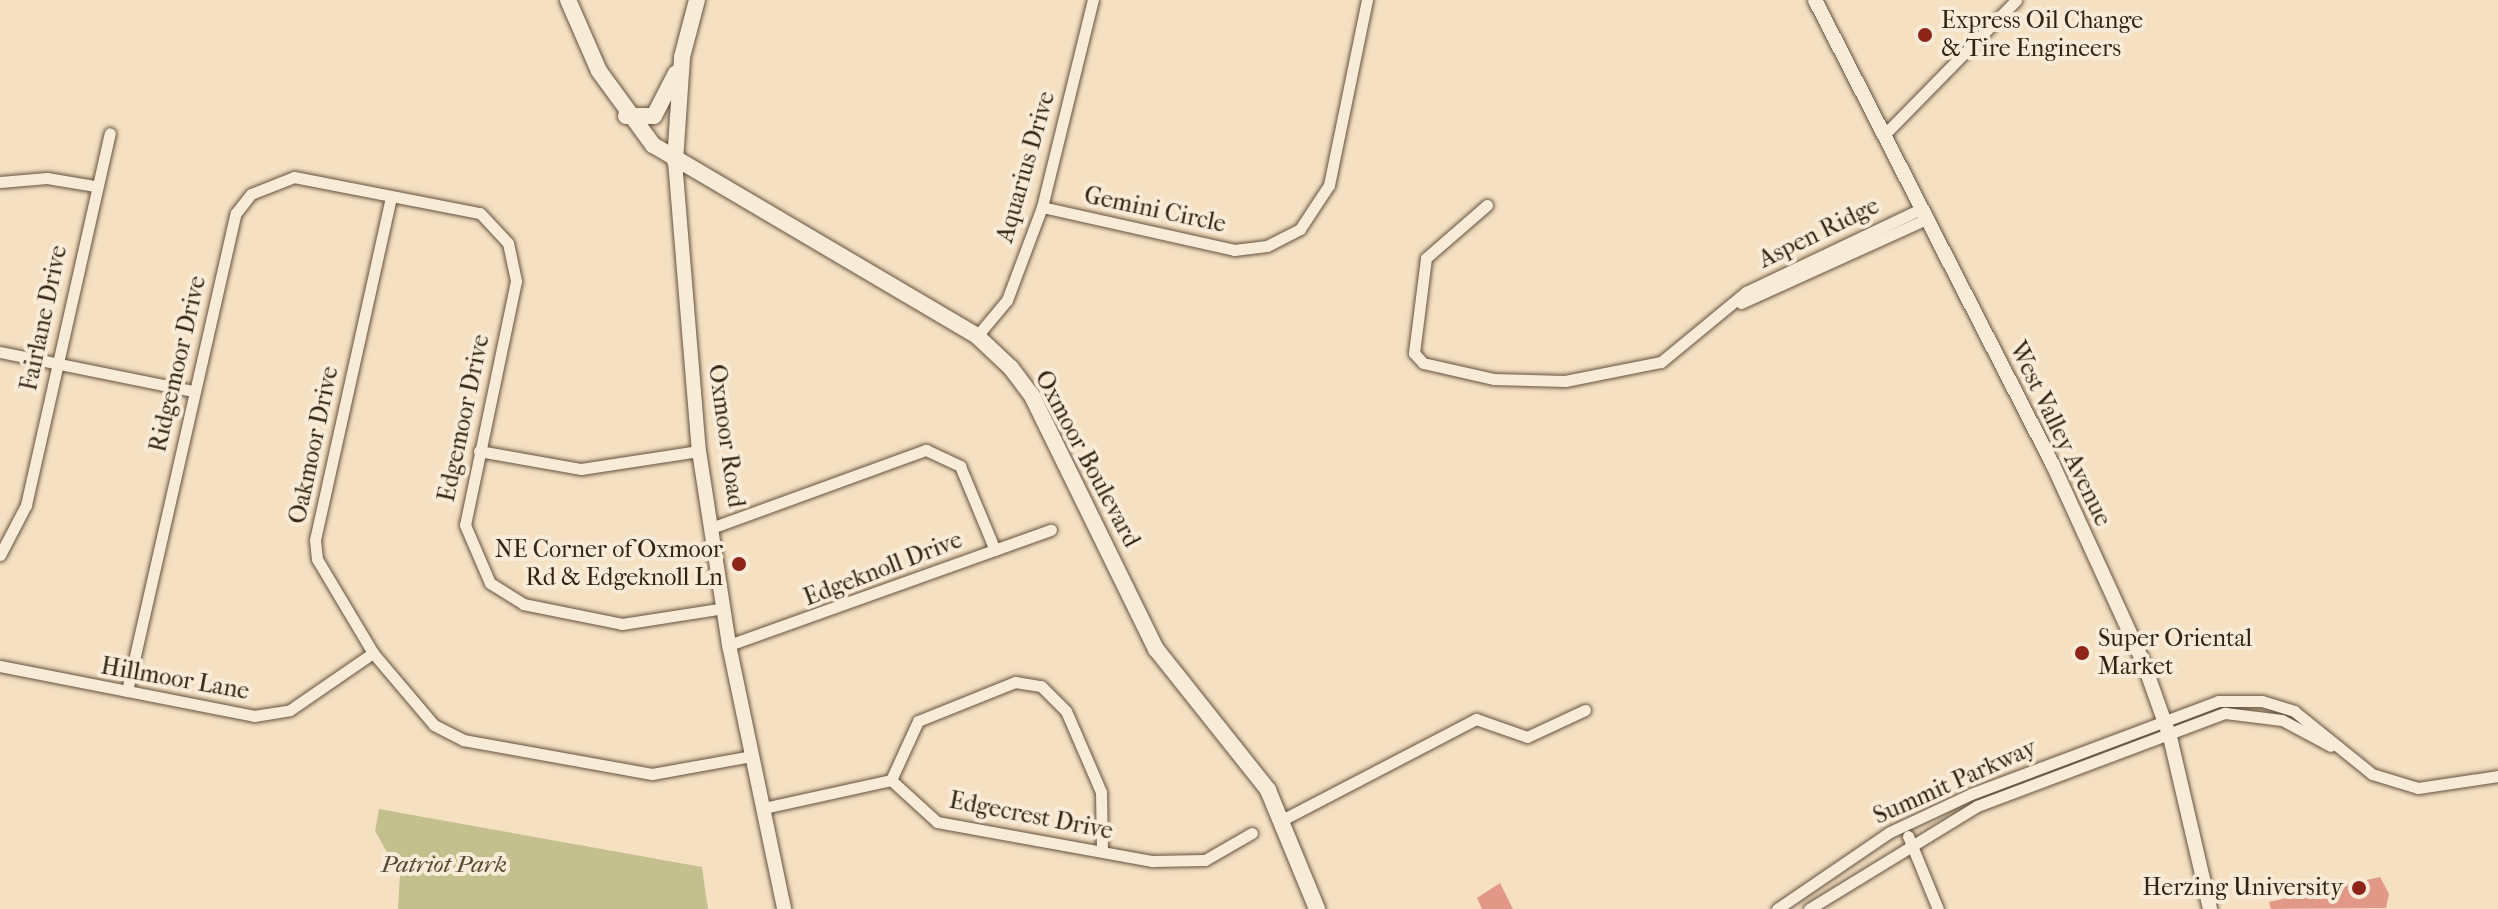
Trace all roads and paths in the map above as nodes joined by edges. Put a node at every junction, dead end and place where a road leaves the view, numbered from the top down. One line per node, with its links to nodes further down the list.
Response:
1 (568, 0): 8 (main road)
2 (697, 0): 7 (main road)
3 (1093, 0): 16 (street, Aquarius Drive)
4 (1367, 0): 16 (street, Gemini Circle)
5 (1815, 0): 10 (street, West Valley Avenue)
6 (2016, 0): 10 (street)
7 (682, 57): 8 (main road); 11 (main road)
8 (626, 116): 11 (main road)
9 (110, 133): 13 (street, Fairlane Drive)
10 (1883, 136): 17 (street, West Valley Avenue)
11 (675, 161): 18 (main road, Oxmoor Boulevard); 23 (street, Oxmoor Road)
12 (0, 182): 13 (street)
13 (95, 186): 20 (street, Fairlane Drive)
14 (391, 197): 21 (street, Ridgemoor Drive); 22 (street, Edgemoor Drive); 30 (street, Oakmoor Drive)
15 (1487, 205): 17 (street, Aspen Ridge)
16 (1042, 207): 18 (street, Aquarius Drive)
17 (1924, 214): 34 (street, West Valley Avenue)
18 (977, 336): 41 (main road, Oxmoor Boulevard)
19 (0, 352): 20 (street)
20 (57, 362): 21 (street); 27 (street, Fairlane Drive)
21 (193, 391): 32 (street, Ridgemoor Drive)
22 (479, 451): 23 (street); 28 (street, Edgemoor Drive)
23 (699, 451): 24 (street, Oxmoor Road)
24 (714, 527): 26 (street); 28 (street, Oxmoor Road)
25 (1051, 530): 26 (street, Edgeknoll Drive)
26 (995, 550): 29 (street, Edgeknoll Drive)
27 (0, 555)
28 (724, 608): 29 (street, Oxmoor Road)
29 (729, 645): 37 (street, Oxmoor Road)
30 (373, 653): 32 (street, Hillmoor Lane); 37 (street, Oakmoor Drive)
31 (0, 666): 32 (street, Hillmoor Lane)
32 (127, 691)
33 (1585, 710): 41 (street)
34 (2163, 719): 35 (street, West Valley Avenue); 36 (street, Summit Parkway); 42 (street, Summit Parkway)
35 (2170, 737): 36 (street, Summit Parkway); 44 (street, Summit Parkway); 51 (street, West Valley Avenue)
36 (2342, 752): 38 (street)
37 (752, 756): 40 (street, Oxmoor Road)
38 (2498, 776)
39 (891, 780): 40 (street); 45 (street, Edgecrest Drive); 45 (street)
40 (764, 808): 46 (street, Oxmoor Road)
41 (1282, 820): 47 (main road, Oxmoor Boulevard)
42 (1900, 828): 44 (street); 48 (street, Summit Parkway)
43 (1252, 833): 45 (street, Edgecrest Drive)
44 (1912, 839): 49 (street, Summit Parkway); 50 (street)
45 (1102, 851)
46 (784, 909)
47 (1317, 909)
48 (1777, 909)
49 (1809, 909)
50 (1938, 909)
51 (2210, 909)

